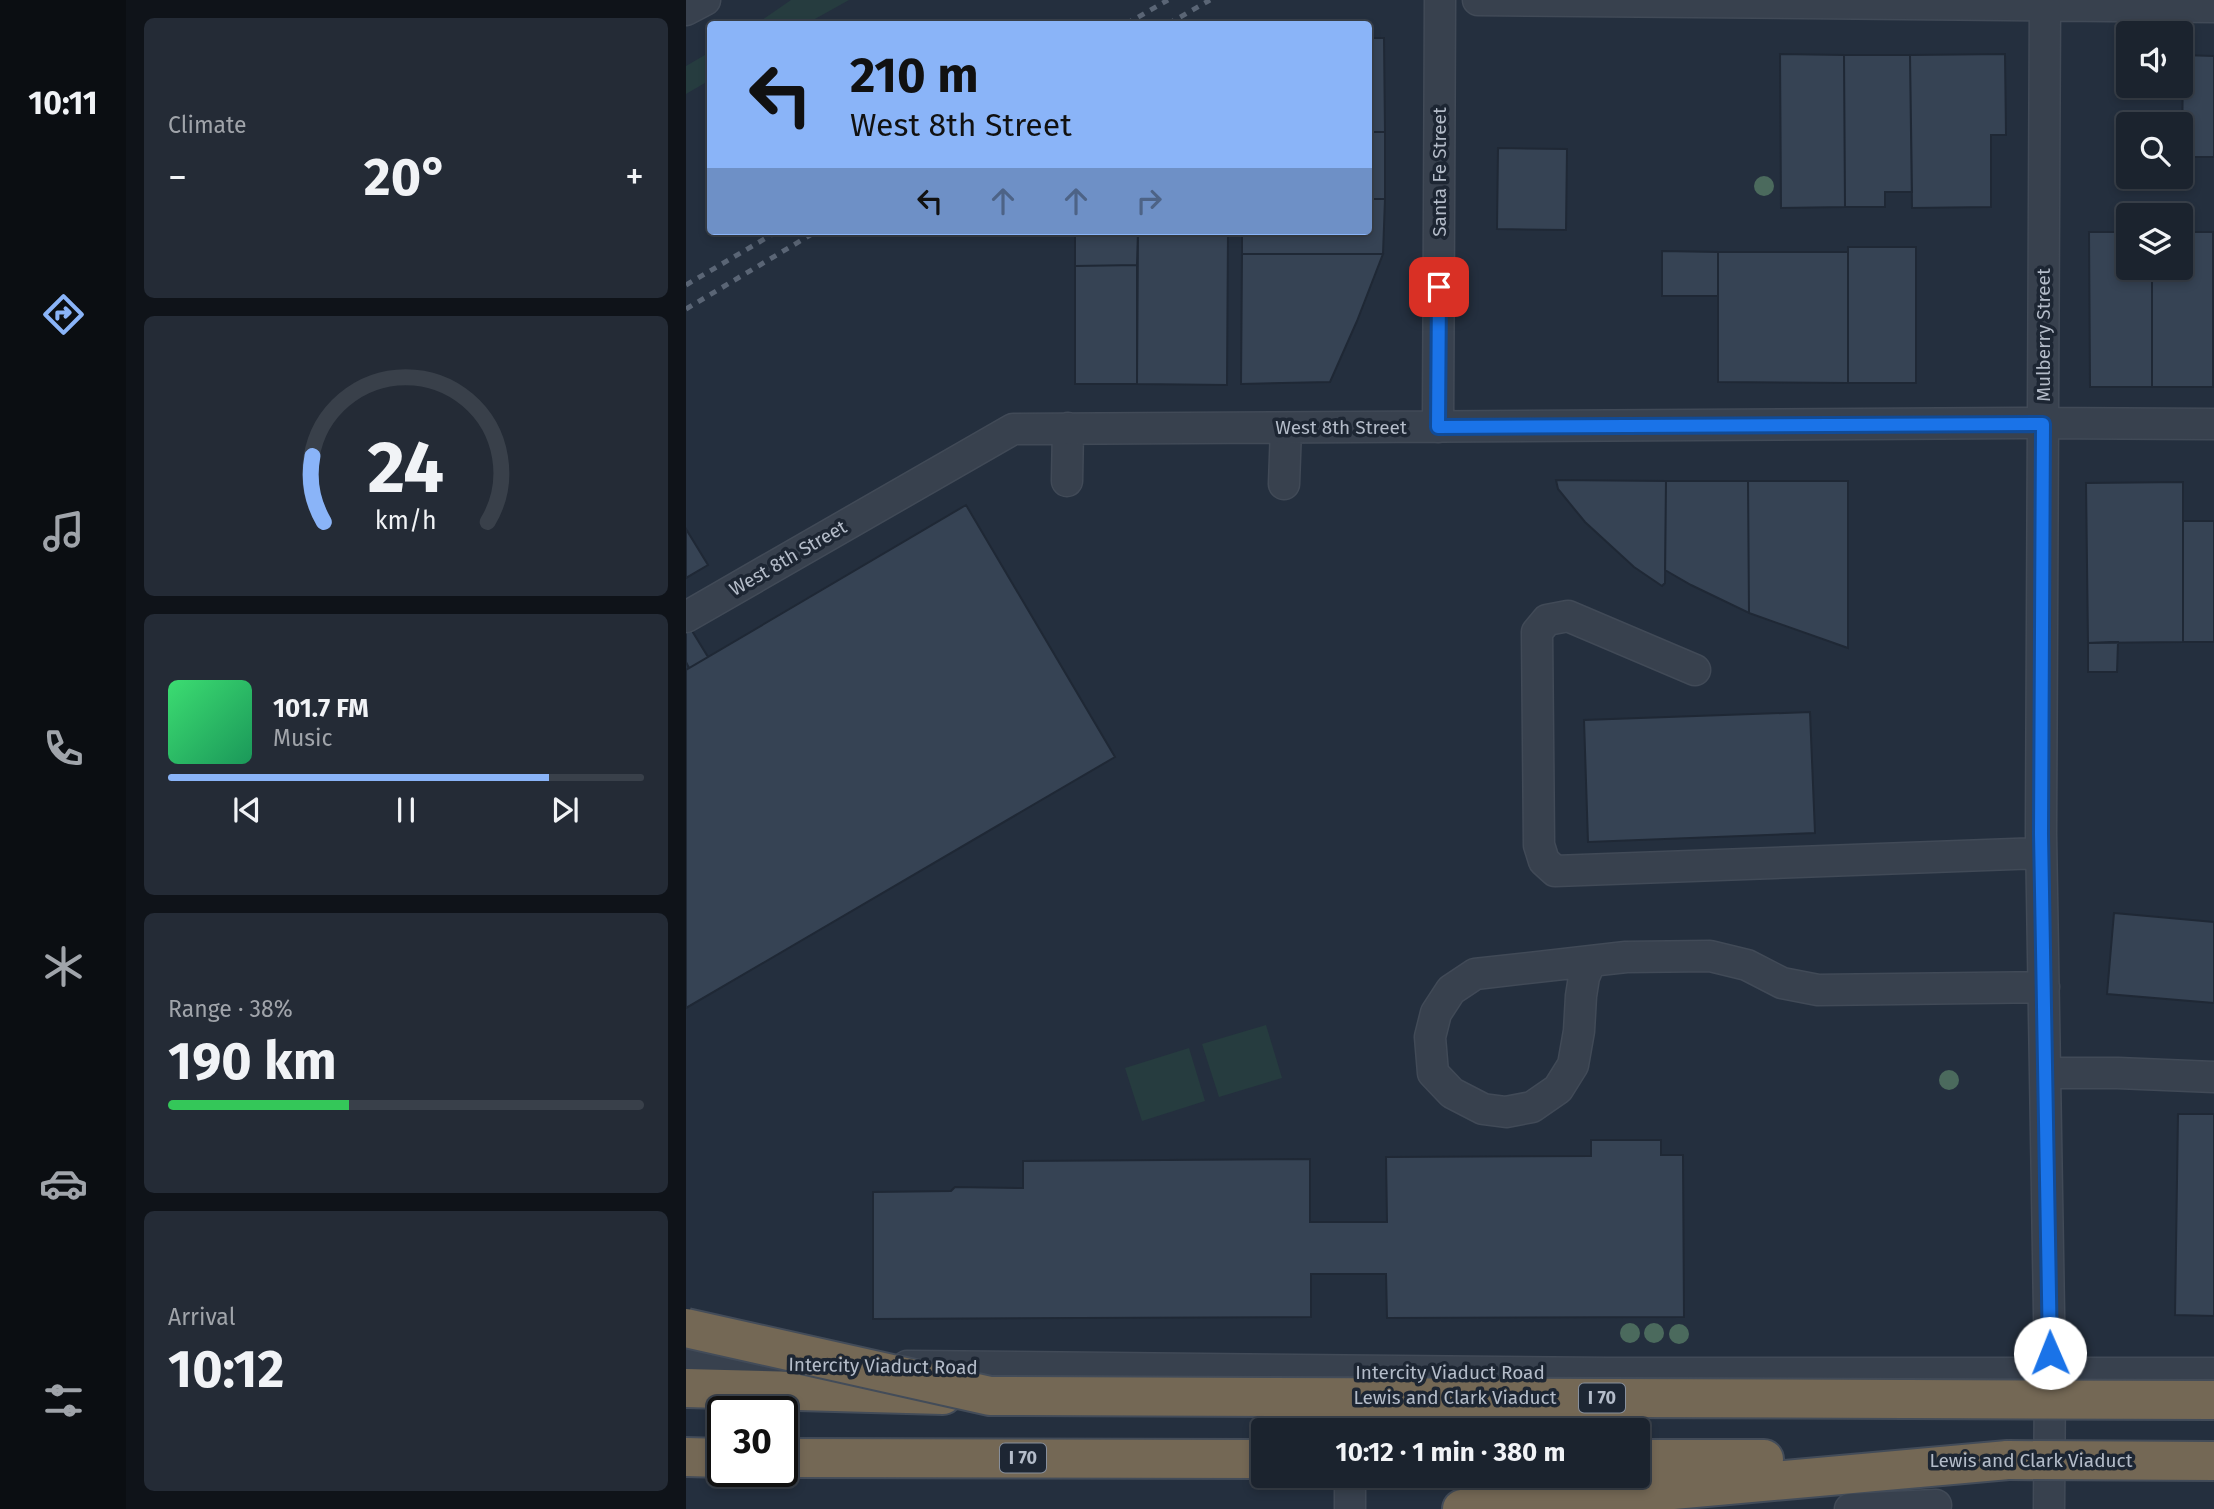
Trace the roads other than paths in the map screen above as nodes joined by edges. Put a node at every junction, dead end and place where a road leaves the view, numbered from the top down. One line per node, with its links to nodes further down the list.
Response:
1 (705, 0): 6 (street)
2 (1440, 0): 9 (street, Santa Fe Street)
3 (1478, 0): 4 (street)
4 (2044, 3): 5 (street); 7 (street, Mulberry Street)
5 (2214, 7)
6 (686, 10)
7 (2043, 424): 8 (street, West 8th Street); 9 (street, West 8th Street); 16 (street, Mulberry Street)
8 (2214, 424)
9 (1438, 427): 11 (street, West 8th Street)
10 (1068, 428): 11 (street, West 8th Street); 12 (street); 14 (street, West 8th Street)
11 (1286, 428): 13 (street)
12 (1067, 481)
13 (1284, 484)
14 (686, 617)
15 (1695, 670): 16 (street)
16 (2041, 853): 18 (street, Mulberry Street)
17 (1591, 961): 17 (street); 18 (street)
18 (2044, 987): 19 (street, Mulberry Street)
19 (2046, 1073): 20 (street); 24 (street, Mulberry Street)
20 (2214, 1077)
21 (686, 1328): 27 (highway, bridge)
22 (686, 1364): 23 (street, Intercity Viaduct Road)
23 (1350, 1371): 24 (street, Intercity Viaduct Road); 29 (street)
24 (2050, 1373): 25 (street, Intercity Viaduct Road); 42 (street, Mulberry Street)
25 (2214, 1373)
26 (686, 1388): 27 (highway, I 70, bridge)
27 (990, 1396): 28 (highway, Lewis and Clark Viaduct / I 70, bridge)
28 (2214, 1400)
29 (1350, 1418)
30 (686, 1457): 31 (highway)
31 (707, 1458)
32 (798, 1458): 33 (highway, I 70)
33 (1251, 1458)
34 (1650, 1459): 35 (highway, Lewis and Clark Viaduct)
35 (2008, 1460): 36 (highway, Lewis and Clark Viaduct, bridge); 40 (highway)
36 (2214, 1461)
37 (1350, 1488): 39 (street)
38 (1936, 1505): 41 (street)
39 (1350, 1509)
40 (1462, 1509)
41 (1850, 1509)
42 (2049, 1509)

